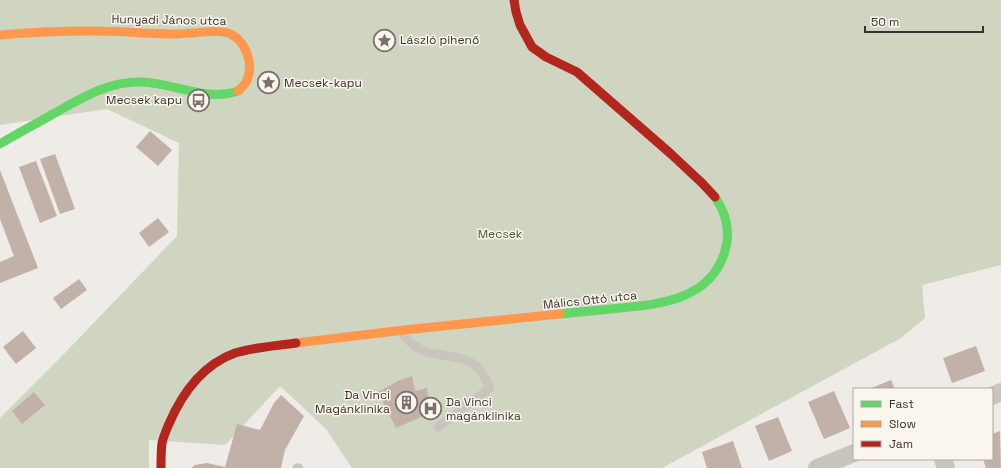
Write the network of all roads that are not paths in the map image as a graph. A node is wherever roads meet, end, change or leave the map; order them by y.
1 (514, 0) edge
2 (0, 35) edge
3 (0, 144) edge
4 (399, 330) junction
5 (438, 427) dead end
6 (853, 453) edge
7 (161, 468) edge
8 (817, 468) edge

1 - 4 street, Málics Ottó utca
2 - 3 street, Hunyadi János utca
4 - 5 lane
4 - 7 street, Málics Ottó utca
6 - 8 street

